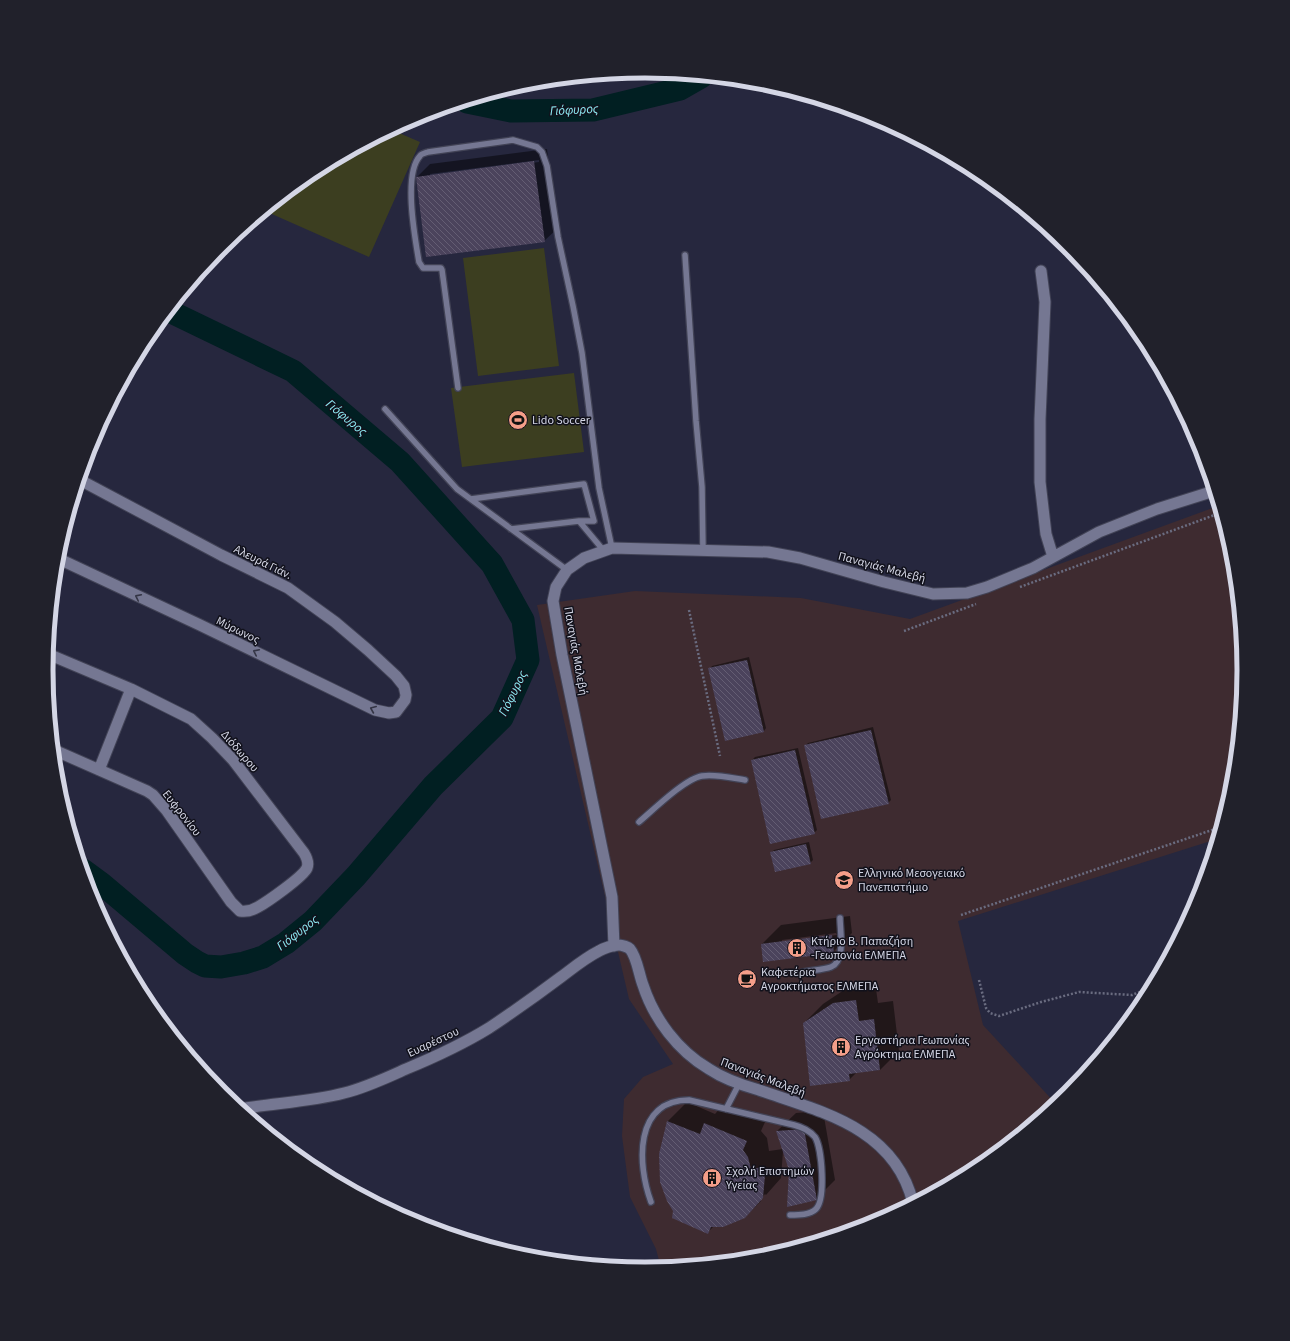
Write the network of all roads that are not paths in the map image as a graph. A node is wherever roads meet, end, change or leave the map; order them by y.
1 (685, 255) dead end
2 (1041, 271) dead end
3 (458, 388) dead end
4 (385, 409) dead end
5 (83, 482) edge
6 (1210, 492) edge
7 (471, 499) junction
8 (579, 521) junction
9 (511, 529) junction
10 (608, 549) junction
11 (703, 550) junction
12 (1053, 557) junction
13 (63, 561) edge
14 (567, 570) junction
15 (53, 656) edge
16 (131, 689) junction
17 (405, 700) joint
18 (59, 752) edge
19 (99, 770) junction
20 (746, 780) dead end
21 (639, 822) dead end
22 (243, 912) joint
23 (840, 918) dead end
24 (614, 946) junction
25 (803, 972) dead end
26 (739, 1084) junction
27 (248, 1109) edge
28 (726, 1109) junction
29 (911, 1199) edge
30 (652, 1202) dead end
31 (790, 1215) dead end

1 - 11 lane
2 - 12 street
3 - 10 lane
4 - 7 lane
5 - 17 street, Αλευρά Γιάν.
6 - 12 street, Παναγιάς Μαλεβή
7 - 8 lane
7 - 9 lane
8 - 9 lane
8 - 10 lane
9 - 14 lane
10 - 11 street, Παναγιάς Μαλεβή
10 - 14 street, Παναγιάς Μαλεβή
11 - 12 street, Παναγιάς Μαλεβή
17 -> 13 street, Μύρωνος
14 - 24 street, Παναγιάς Μαλεβή
15 - 16 street, Διόδωρου
16 - 19 street
16 - 22 street, Διόδωρου
18 - 19 street, Ευφρονίου
19 - 22 street, Ευφρονίου
20 - 21 lane
23 - 25 lane
24 - 26 street, Παναγιάς Μαλεβή
24 - 27 street, Ευαρέστου
26 - 28 lane
26 - 29 street, Παναγιάς Μαλεβή
28 - 30 lane
28 - 31 lane

